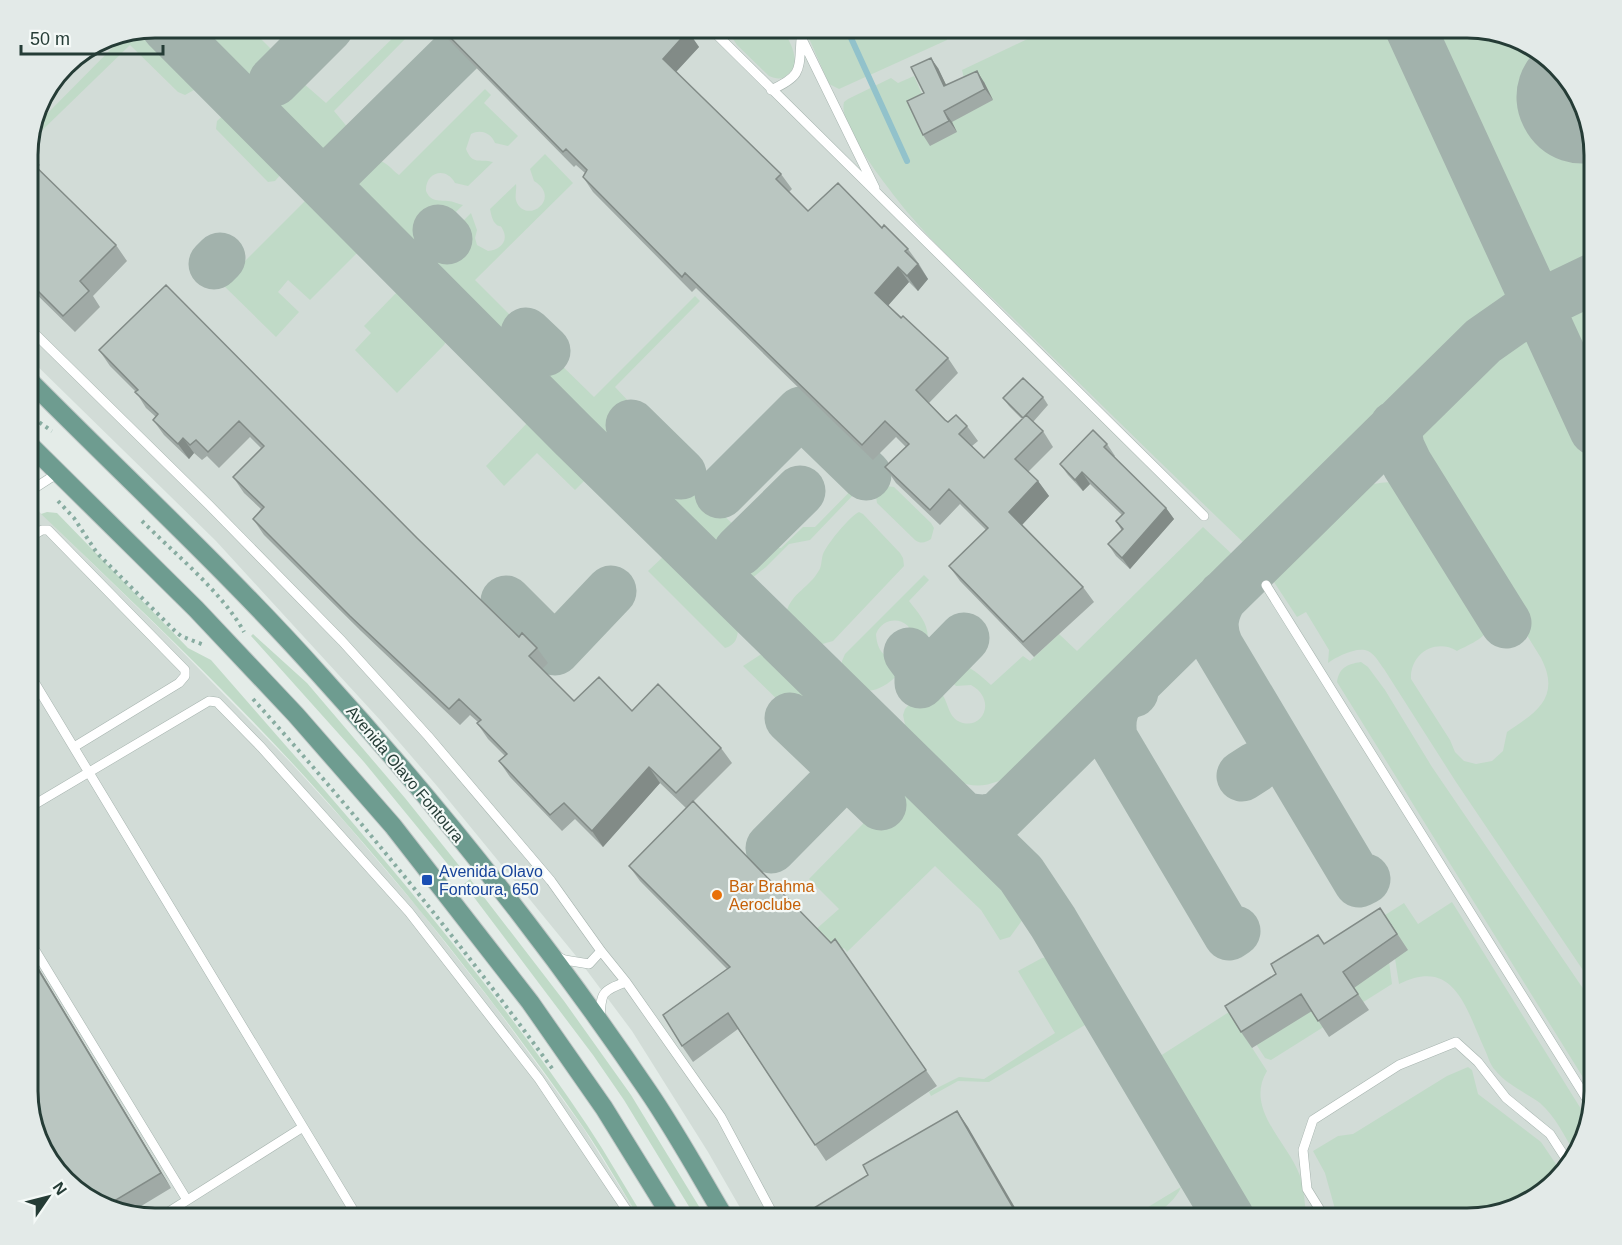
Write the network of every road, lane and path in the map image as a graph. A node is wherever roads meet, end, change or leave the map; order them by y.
1 (720, 38) edge
2 (801, 38) joint
3 (771, 90) junction
4 (879, 195) junction
5 (38, 337) edge
6 (38, 390) edge
7 (38, 454) edge
8 (58, 473) junction
9 (38, 486) edge
10 (1204, 516) dead end
11 (38, 532) edge
12 (1266, 585) dead end
13 (38, 688) edge
14 (74, 747) junction
15 (89, 772) junction
16 (38, 802) edge
17 (601, 951) junction
18 (549, 952) junction
19 (38, 955) edge
20 (626, 982) junction
21 (600, 1022) junction
22 (1584, 1094) edge
23 (303, 1127) junction
24 (1565, 1157) edge
25 (187, 1200) junction
26 (175, 1208) edge
27 (352, 1208) edge
28 (625, 1208) edge
29 (666, 1208) edge
30 (719, 1208) edge
31 (770, 1208) edge
32 (1319, 1208) edge

1 - 3 lane
2 - 3 lane
2 - 4 lane
3 - 4 lane
4 - 10 lane
5 - 17 lane
6 - 18 main road, Avenida Olavo Fontoura
7 - 8 main road
8 - 9 lane
8 - 29 main road
11 - 14 lane
12 - 22 lane
13 - 14 lane
14 - 15 lane
15 - 16 lane
15 - 23 lane
15 - 28 lane
17 - 18 lane
17 - 20 lane
18 - 21 main road, Avenida Olavo Fontoura
19 - 25 lane
20 - 21 lane
20 - 31 lane
21 - 30 main road, Avenida Olavo Fontoura
23 - 25 lane
23 - 27 lane
24 - 32 lane
25 - 26 lane

